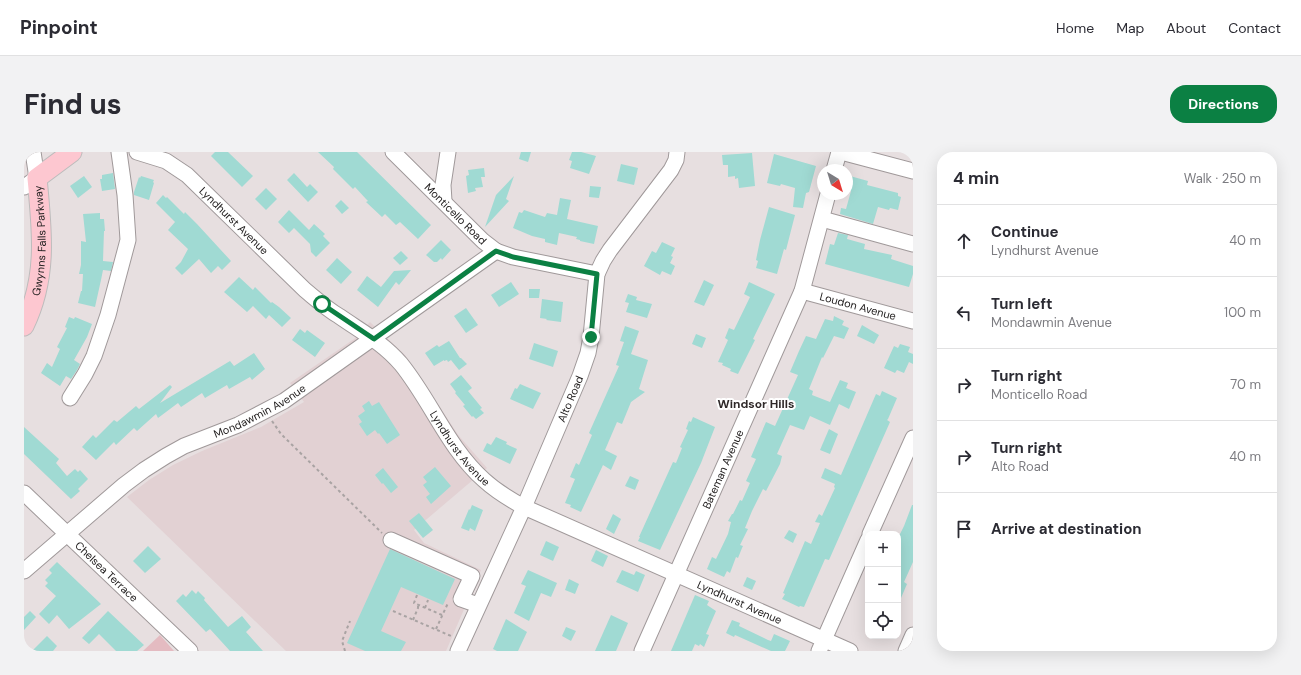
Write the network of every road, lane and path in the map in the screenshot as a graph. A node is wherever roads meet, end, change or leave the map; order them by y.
1 (33, 152) edge
2 (72, 152) edge
3 (119, 152) edge
4 (137, 152) edge
5 (393, 152) edge
6 (448, 152) edge
7 (678, 152) edge
8 (840, 152) edge
9 (836, 164) edge
10 (913, 171) edge
11 (30, 183) edge
12 (827, 200) edge
13 (444, 201) junction
14 (822, 219) junction
15 (913, 244) edge
16 (496, 251) junction
17 (597, 274) junction
18 (802, 291) junction
19 (913, 321) edge
20 (24, 326) edge
21 (374, 339) junction
22 (70, 398) dead end
23 (270, 419) dead end
24 (913, 438) edge
25 (24, 493) edge
26 (524, 507) junction
27 (871, 531) edge
28 (67, 534) junction
29 (391, 540) joint
30 (865, 547) edge
31 (24, 571) edge
32 (676, 575) junction
33 (417, 595) dead end
34 (428, 600) dead end
35 (448, 603) dead end
36 (418, 605) junction
37 (478, 605) junction
38 (425, 608) junction
39 (393, 611) dead end
40 (442, 615) junction
41 (413, 620) junction
42 (350, 621) dead end
43 (436, 630) junction
44 (913, 635) edge
45 (456, 644) edge
46 (821, 645) edge
47 (190, 651) edge
48 (345, 651) edge
49 (642, 651) edge
50 (850, 651) edge
51 (906, 651) edge

1 - 11 street, Gwynns Falls Parkway
2 - 11 main road
3 - 22 street
4 - 21 street, Lyndhurst Avenue
5 - 13 street, Monticello Road
6 - 13 street
7 - 17 street, Alto Road
8 - 9 street
8 - 10 street
11 - 20 main road, Gwynns Falls Parkway
12 - 14 street, Bateman Avenue
13 - 16 street, Monticello Road
14 - 15 street
14 - 18 street, Bateman Avenue
16 - 17 street, Monticello Road
16 - 21 street, Mondawmin Avenue
17 - 26 street, Alto Road
18 - 19 street, Loudon Avenue
18 - 32 street, Bateman Avenue
21 - 26 street, Lyndhurst Avenue
21 - 28 street, Mondawmin Avenue
23 - 29 path
24 - 27 street
25 - 28 street, Chelsea Terrace
26 - 32 street, Lyndhurst Avenue
26 - 37 street, Alto Road
28 - 31 street, Mondawmin Avenue
28 - 47 street, Chelsea Terrace
29 - 37 street
30 - 46 street
32 - 46 street, Lyndhurst Avenue
32 - 49 street, Bateman Avenue
33 - 36 path
34 - 38 path
35 - 40 path
36 - 38 path
36 - 41 path
37 - 45 street, Alto Road
38 - 40 path
39 - 41 path
40 - 43 path
41 - 43 path
42 - 48 path
43 - 45 path
44 - 51 street
46 - 50 street, Lyndhurst Avenue

